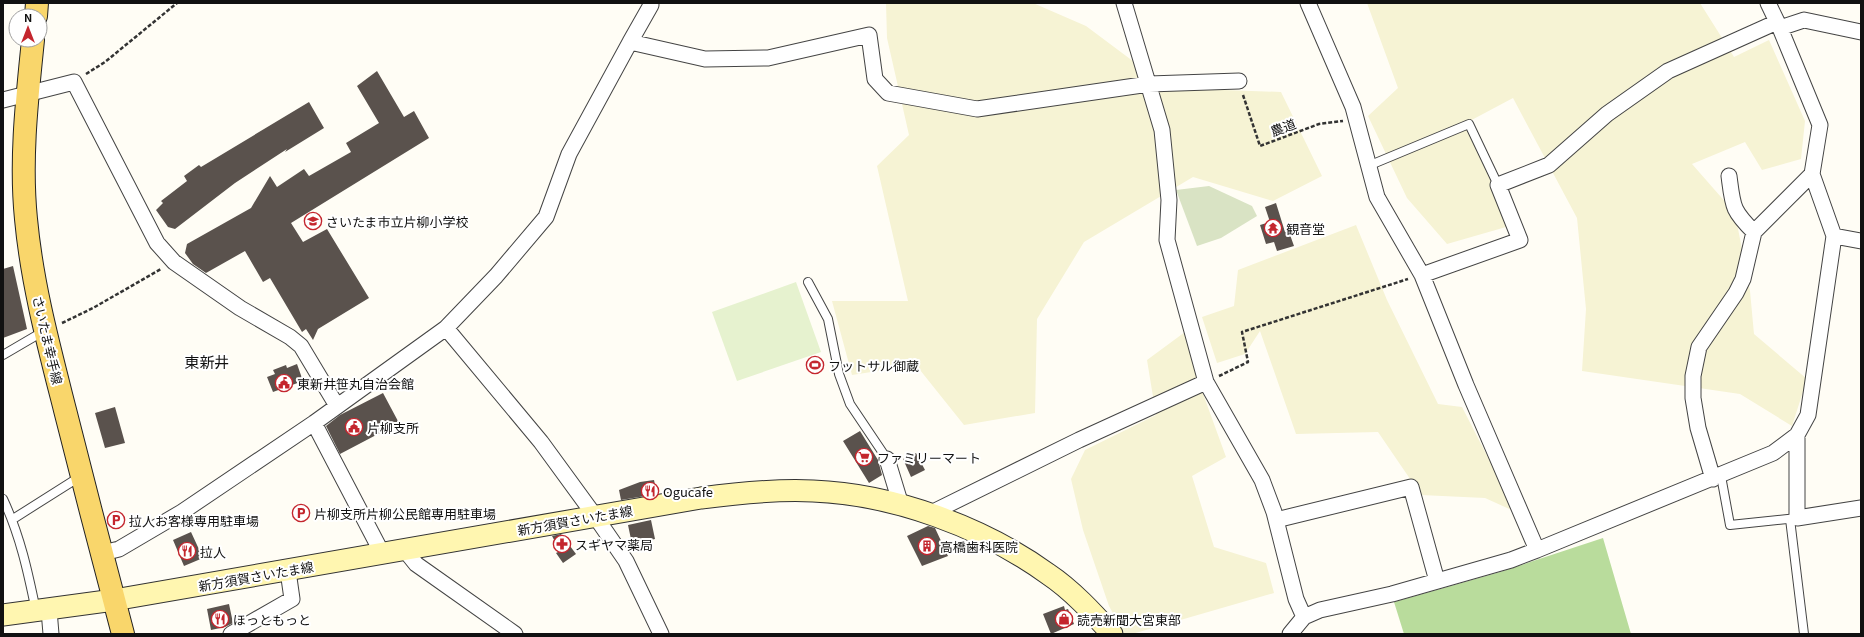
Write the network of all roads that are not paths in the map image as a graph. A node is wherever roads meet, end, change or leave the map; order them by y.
1 (1124, 3) edge
2 (1308, 3) edge
3 (1768, 3) edge
4 (651, 5) dead end
5 (1779, 25) junction
6 (1861, 32) edge
7 (630, 42) junction
8 (32, 48) edge
9 (1239, 81) road end
10 (1149, 84) junction
11 (28, 93) junction
12 (3, 100) edge
13 (1368, 166) junction
14 (1812, 174) junction
15 (1729, 176) dead end
16 (1498, 185) junction
17 (1754, 232) junction
18 (1834, 236) junction
19 (1861, 241) edge
20 (1422, 275) junction
21 (808, 282) dead end
22 (446, 328) junction
23 (45, 331) junction
24 (3, 355) edge
25 (1206, 382) junction
26 (337, 406) junction
27 (314, 423) junction
28 (1797, 435) junction
29 (887, 460) joint
30 (82, 475) junction
31 (1717, 478) junction
32 (3, 499) edge
33 (901, 506) junction
34 (1861, 508) edge
35 (929, 514) junction
36 (595, 516) junction
37 (1794, 518) junction
38 (13, 519) junction
39 (1276, 520) junction
40 (404, 549) junction
41 (1537, 550) junction
42 (382, 553) junction
43 (103, 554) junction
44 (288, 571) junction
45 (1437, 581) junction
46 (114, 600) junction
47 (43, 610) junction
48 (3, 615) edge
49 (1304, 617) junction
50 (51, 634) edge
51 (123, 634) edge
52 (231, 634) edge
53 (515, 634) edge
54 (661, 634) edge
55 (1112, 634) edge
56 (1290, 634) edge
57 (1804, 634) edge

1 - 10 street
2 - 13 street
3 - 5 street
4 - 7 street
5 - 6 street
5 - 14 street
5 - 16 street
7 - 10 street
7 - 22 street
8 - 11 main road, さいたま幸手線
9 - 10 street
10 - 25 street
11 - 12 street
11 - 23 main road, さいたま幸手線
11 - 26 street
13 - 16 lane
13 - 20 street
14 - 17 street
14 - 18 street
15 - 17 street
16 - 20 street
17 - 31 street
18 - 19 street
18 - 28 street
20 - 41 street
21 - 29 lane
22 - 26 street
22 - 36 street
23 - 24 lane
23 - 30 main road, さいたま幸手線
25 - 35 street
25 - 39 street
26 - 27 street
27 - 42 street
27 - 43 street
28 - 31 street
28 - 37 street
29 - 33 street
30 - 38 lane
30 - 43 main road, さいたま幸手線
31 - 37 lane
31 - 41 street
32 - 38 lane
33 - 35 main road, 新方須賀さいたま線
33 - 36 main road, 新方須賀さいたま線
34 - 37 street
35 - 55 main road, 新方須賀さいたま線
36 - 40 main road, 新方須賀さいたま線
36 - 54 street
37 - 57 lane
38 - 47 lane
39 - 45 street
39 - 49 street
40 - 42 main road, 新方須賀さいたま線
40 - 53 street
41 - 45 street
42 - 44 main road, 新方須賀さいたま線
43 - 46 main road, さいたま幸手線
44 - 46 main road, 新方須賀さいたま線
44 - 52 street
45 - 49 street
46 - 47 main road, 新方須賀さいたま線
46 - 51 main road, さいたま幸手線
47 - 48 main road, 新方須賀さいたま線
47 - 50 street
49 - 56 street

